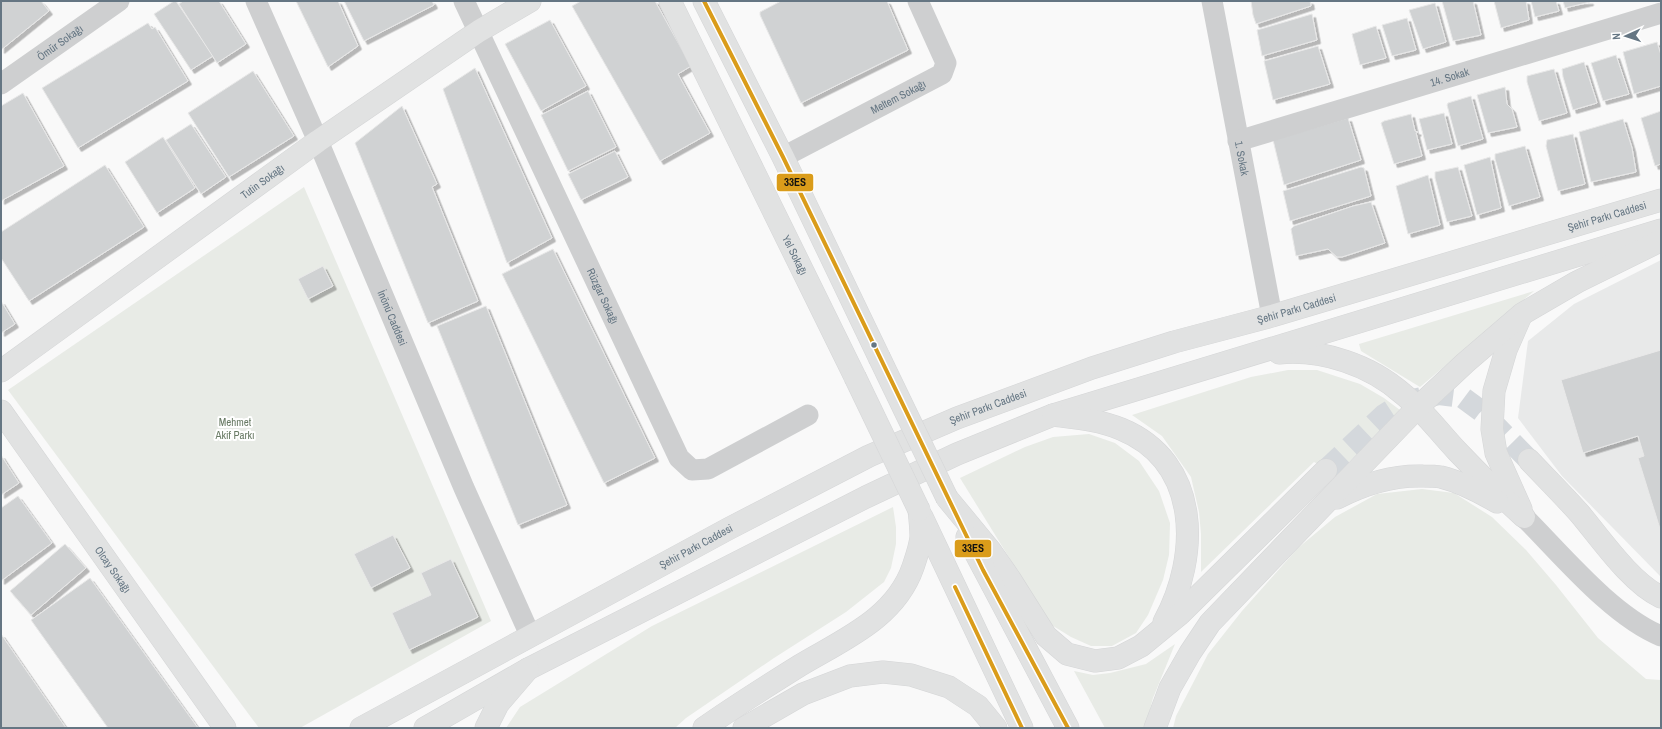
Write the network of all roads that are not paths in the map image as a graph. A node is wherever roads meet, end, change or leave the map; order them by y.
1 (119, 1) edge
2 (256, 1) edge
3 (464, 1) edge
4 (530, 1) edge
5 (670, 1) edge
6 (704, 1) edge
7 (918, 1) edge
8 (1212, 1) edge
9 (1661, 13) edge
10 (478, 31) junction
11 (1, 84) edge
12 (318, 141) junction
13 (1238, 141) junction
14 (783, 157) junction
15 (1661, 200) edge
16 (1661, 230) edge
17 (1661, 241) edge
18 (1522, 314) junction
19 (1272, 316) junction
20 (1238, 360) junction
21 (1, 371) edge
22 (1418, 408) junction
23 (1, 411) edge
24 (808, 415) dead end
25 (1053, 415) junction
26 (1529, 460) tunnel mouth
27 (1326, 470) tunnel mouth
28 (947, 498) junction
29 (1324, 506) junction
30 (919, 510) junction
31 (1524, 517) junction
32 (1661, 597) edge
33 (1157, 634) junction
34 (530, 635) junction
35 (1661, 636) edge
36 (528, 669) junction
37 (225, 728) edge
38 (361, 728) edge
39 (425, 728) edge
40 (486, 728) edge
41 (704, 728) edge
42 (744, 728) edge
43 (996, 728) edge
44 (1022, 728) edge
45 (1068, 728) edge
46 (1156, 728) edge

1 - 11 street, Ömür Sokağı
2 - 12 street, İnönü Caddesi
3 - 10 street, Rüzgar Sokağı
4 - 10 main road, Tutin Sokağı
5 - 30 main road, Yel Sokağı, bridge
6 - 14 main road
7 - 14 street, Meltem Sokağı
8 - 13 street, 1. Sokak
9 - 13 street, 14. Sokak
10 - 12 main road, Tutin Sokağı
10 - 24 street, Rüzgar Sokağı
12 - 21 main road, Tutin Sokağı
12 - 34 street, İnönü Caddesi
13 - 19 street, 1. Sokak
14 - 28 main road, bridge
15 - 19 main road, Şehir Parkı Caddesi
16 - 20 main road
17 - 18 main road
18 - 22 main road
18 - 31 main road
19 - 34 main road, Şehir Parkı Caddesi
20 - 22 main road
20 - 25 main road
22 - 29 main road
22 - 31 main road
23 - 37 main road, Olcay Sokağı
25 - 33 main road
25 - 36 main road
26 - 32 main road
27 - 33 main road
28 - 33 main road
28 - 45 main road
29 - 31 main road
29 - 46 main road
30 - 41 main road
30 - 44 main road, Yel Sokağı
31 - 35 street
34 - 38 main road, Şehir Parkı Caddesi
36 - 39 main road
36 - 40 main road
42 - 43 main road

